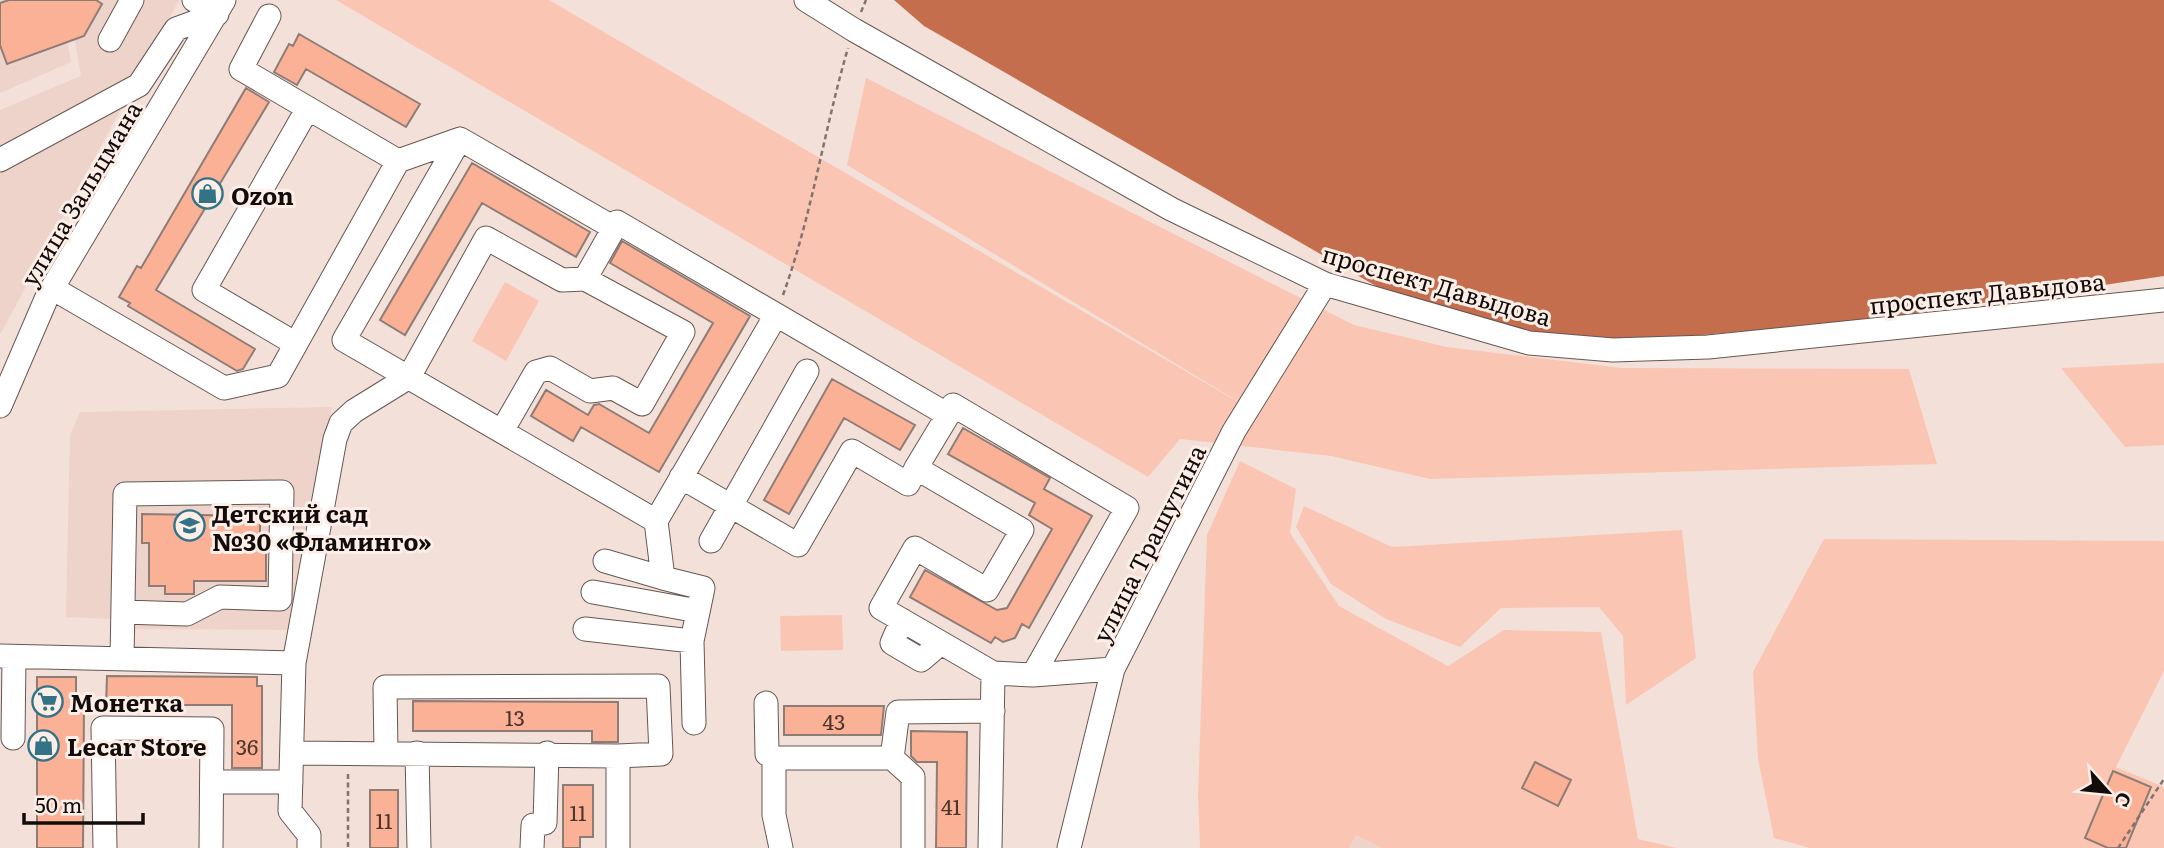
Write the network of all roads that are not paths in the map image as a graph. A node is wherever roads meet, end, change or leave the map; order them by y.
1 (132, 0) edge
2 (194, 0) edge
3 (806, 0) edge
4 (220, 7) edge
5 (269, 16) dead end
6 (110, 40) dead end
7 (308, 108) junction
8 (460, 139) junction
9 (0, 160) edge
10 (398, 161) junction
11 (614, 228) junction
12 (585, 279) junction
13 (1325, 284) junction
14 (52, 288) junction
15 (2164, 300) edge
16 (776, 315) junction
17 (296, 344) junction
18 (807, 371) dead end
19 (409, 377) junction
20 (3, 392) edge
21 (947, 415) junction
22 (502, 431) junction
23 (916, 468) junction
24 (681, 477) junction
25 (732, 506) junction
26 (656, 521) junction
27 (711, 541) dead end
28 (606, 561) dead end
29 (663, 578) junction
30 (593, 592) dead end
31 (698, 611) junction
32 (123, 612) junction
33 (584, 629) dead end
34 (692, 641) junction
35 (7, 657) edge
36 (122, 659) junction
37 (294, 663) junction
38 (1113, 669) junction
39 (993, 673) junction
40 (1033, 675) junction
41 (766, 703) dead end
42 (993, 711) junction
43 (694, 723) dead end
44 (13, 738) dead end
45 (293, 753) junction
46 (386, 753) junction
47 (417, 753) junction
48 (547, 753) junction
49 (618, 756) junction
50 (774, 758) junction
51 (892, 758) junction
52 (212, 782) junction
53 (291, 782) junction
54 (105, 848) edge
55 (211, 848) edge
56 (309, 848) edge
57 (419, 848) edge
58 (532, 848) edge
59 (618, 848) edge
60 (781, 848) edge
61 (913, 848) edge
62 (990, 848) edge
63 (1069, 848) edge

1 - 6 street
2 - 4 street
3 - 13 street, проспект Давыдова
4 - 9 street
4 - 14 street, улица Зальцмана
5 - 7 street
7 - 10 street
7 - 17 street
8 - 10 street
8 - 11 street
8 - 19 street
10 - 17 street
11 - 12 street
11 - 16 street
12 - 19 street
12 - 22 street
13 - 15 street, проспект Давыдова
13 - 38 street, улица Трашутина
14 - 17 street
14 - 20 street, улица Зальцмана
16 - 21 street
16 - 24 street
18 - 25 street
19 - 22 street
19 - 37 street
21 - 23 street
21 - 40 street
22 - 26 street
23 - 25 street
23 - 39 street
24 - 25 street
24 - 26 street
25 - 27 street
26 - 29 street
28 - 29 street
29 - 31 street
30 - 31 street
31 - 34 street
32 - 32 street
32 - 36 street
33 - 34 street
34 - 43 street
35 - 36 street
35 - 44 street
36 - 37 street
37 - 45 street
38 - 40 street
38 - 63 street, улица Трашутина
39 - 40 street
39 - 42 street
41 - 50 street
42 - 51 street
42 - 62 street
45 - 46 street
45 - 53 street
46 - 47 street
46 - 49 street
47 - 48 street
47 - 57 street
48 - 49 street
48 - 58 street
49 - 59 street
50 - 51 street
50 - 60 street
51 - 61 street
52 - 53 street
52 - 54 street
52 - 55 street
53 - 56 street

